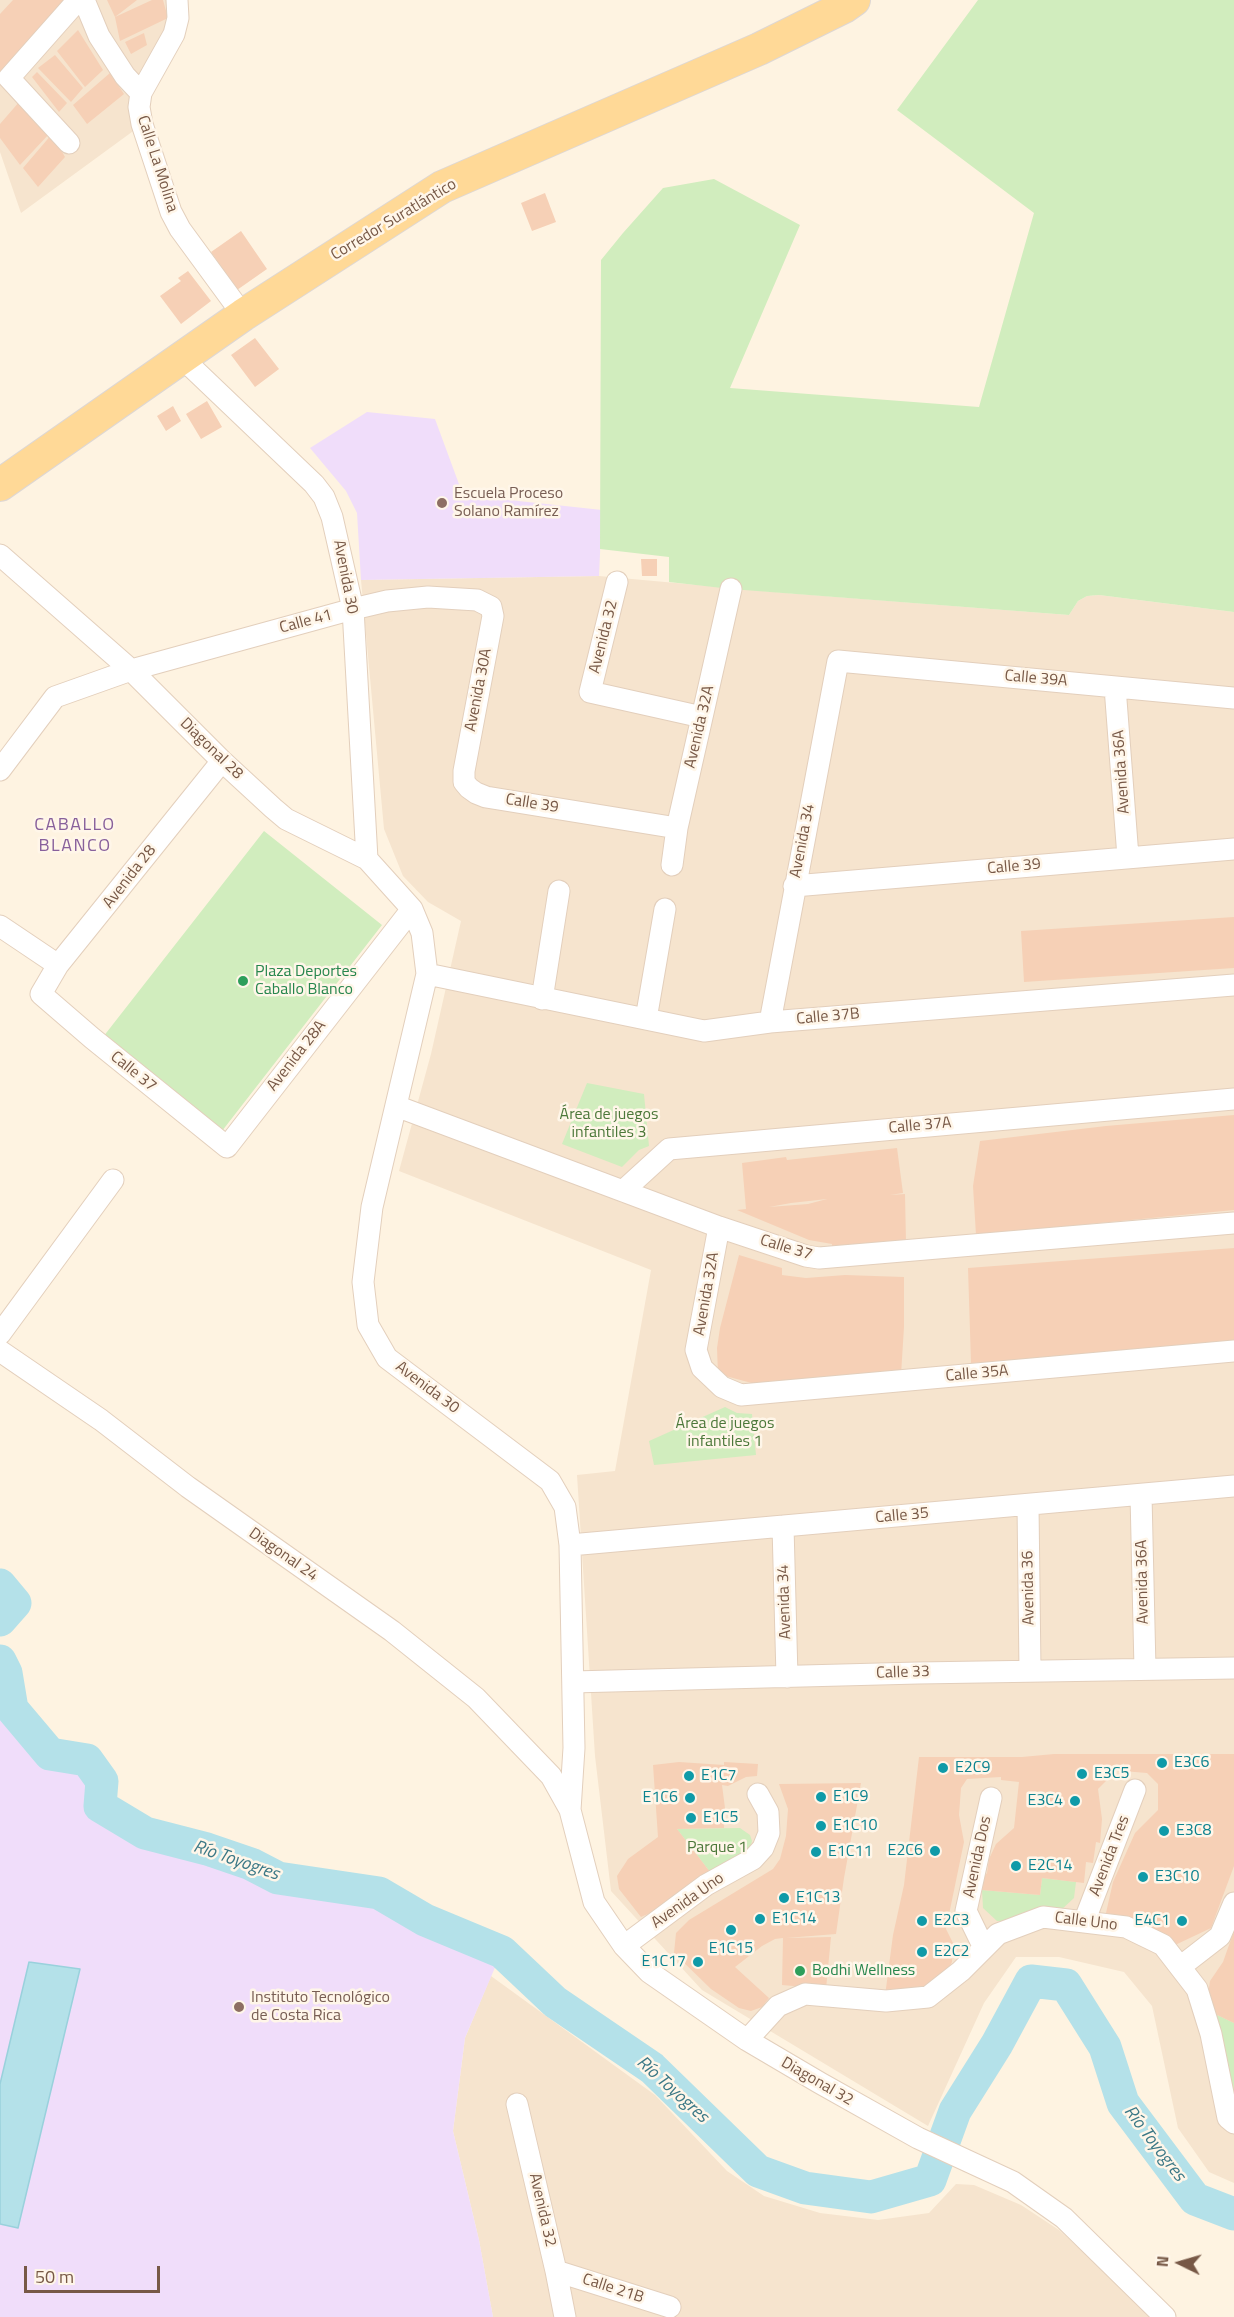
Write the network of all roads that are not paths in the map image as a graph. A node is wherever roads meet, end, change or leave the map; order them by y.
1 (78, 0) edge
2 (84, 0) edge
3 (177, 0) edge
4 (854, 0) edge
5 (141, 93) junction
6 (69, 143) dead end
7 (243, 315) junction
8 (182, 358) junction
9 (0, 485) edge
10 (0, 555) edge
11 (617, 582) dead end
12 (731, 589) dead end
13 (484, 602) joint
14 (353, 609) junction
15 (837, 661) joint
16 (131, 670) junction
17 (1115, 687) junction
18 (1234, 698) edge
19 (702, 717) junction
20 (222, 761) junction
21 (0, 770) edge
22 (464, 782) joint
23 (677, 828) junction
24 (1234, 849) edge
25 (1128, 857) junction
26 (367, 859) junction
27 (672, 866) dead end
28 (794, 886) junction
29 (559, 891) dead end
30 (412, 909) junction
31 (665, 909) dead end
32 (0, 926) edge
33 (422, 933) joint
34 (58, 965) junction
35 (427, 974) junction
36 (1234, 985) edge
37 (41, 994) joint
38 (542, 999) junction
39 (646, 1019) junction
40 (770, 1022) junction
41 (1234, 1099) edge
42 (396, 1106) junction
43 (227, 1147) joint
44 (113, 1180) dead end
45 (623, 1191) junction
46 (1234, 1223) edge
47 (719, 1227) junction
48 (0, 1334) edge
49 (0, 1351) edge
50 (1234, 1351) edge
51 (722, 1387) joint
52 (1234, 1486) edge
53 (1141, 1495) junction
54 (1028, 1504) junction
55 (783, 1526) junction
56 (570, 1545) junction
57 (1234, 1668) edge
58 (1145, 1669) junction
59 (1030, 1671) junction
60 (787, 1677) junction
61 (573, 1682) junction
62 (551, 1776) joint
63 (1135, 1790) dead end
64 (758, 1794) dead end
65 (991, 1798) dead end
66 (570, 1810) junction
67 (1234, 1903) edge
68 (1084, 1922) junction
69 (624, 1946) junction
70 (984, 1948) junction
71 (1180, 1967) junction
72 (747, 2040) junction
73 (517, 2104) dead end
74 (1234, 2123) edge
75 (556, 2271) junction
76 (670, 2307) dead end
77 (1143, 2308) edge
78 (565, 2317) edge
79 (1165, 2317) edge

1 - 6 street
2 - 5 street
3 - 5 street, Calle La Molina
4 - 7 main road, Corredor Suratlántico
5 - 7 street, Calle La Molina
7 - 8 main road, Corredor Suratlántico
8 - 9 main road, Corredor Suratlántico
8 - 14 street, Avenida 30
10 - 16 street, Diagonal 28
11 - 19 street, Avenida 32
12 - 19 street, Avenida 32A
13 - 14 street, Calle 41
13 - 22 street, Avenida 30A
14 - 16 street, Calle 41
14 - 26 street, Avenida 30
15 - 17 street, Calle 39A
15 - 28 street, Avenida 34
16 - 20 street, Diagonal 28
16 - 21 street, Calle 41
17 - 18 street, Calle 39A
17 - 25 street, Avenida 36A
19 - 23 street, Avenida 32A
20 - 26 street, Diagonal 28
20 - 34 street, Avenida 28
22 - 23 street, Calle 39
23 - 27 street, Avenida 32A
24 - 25 street, Calle 39
25 - 28 street, Calle 39
26 - 30 street, Diagonal 28
28 - 40 street, Avenida 34
29 - 38 street
30 - 33 street, Diagonal 28
30 - 43 street, Avenida 28A
31 - 39 street
32 - 34 street
33 - 35 street, Avenida 30
34 - 37 street, Avenida 28
35 - 38 street, Calle 37B
35 - 42 street, Avenida 30
36 - 40 street, Calle 37B
37 - 43 street, Calle 37
38 - 39 street, Calle 37B
39 - 40 street, Calle 37B
41 - 45 street, Calle 37A
42 - 45 street, Calle 37
42 - 56 street, Avenida 30
44 - 48 street
45 - 47 street, Calle 37
46 - 47 street, Calle 37
47 - 51 street, Avenida 32A
49 - 62 street, Diagonal 24
50 - 51 street, Calle 35A
52 - 53 street, Calle 35
53 - 54 street, Calle 35
53 - 58 street, Avenida 36A
54 - 55 street, Calle 35
54 - 59 street, Avenida 36
55 - 56 street, Calle 35
55 - 60 street, Avenida 34
56 - 61 street, Avenida 30
57 - 58 street, Calle 33
58 - 59 street, Calle 33
59 - 60 street, Calle 33
60 - 61 street, Calle 33
61 - 66 street, Avenida 30
62 - 66 street, Diagonal 32
63 - 68 street, Avenida Tres
64 - 69 street, Avenida Uno
65 - 70 street, Avenida Dos
66 - 69 street, Diagonal 32
67 - 71 street
68 - 70 street, Calle Uno
68 - 71 street, Calle Uno
69 - 72 street, Diagonal 32
70 - 72 street, Calle Uno
71 - 74 street, Calle Uno
72 - 77 street, Diagonal 32
73 - 75 street, Avenida 32
75 - 76 street, Calle 21B
75 - 78 street, Avenida 32
77 - 79 street, Diagonal 32

